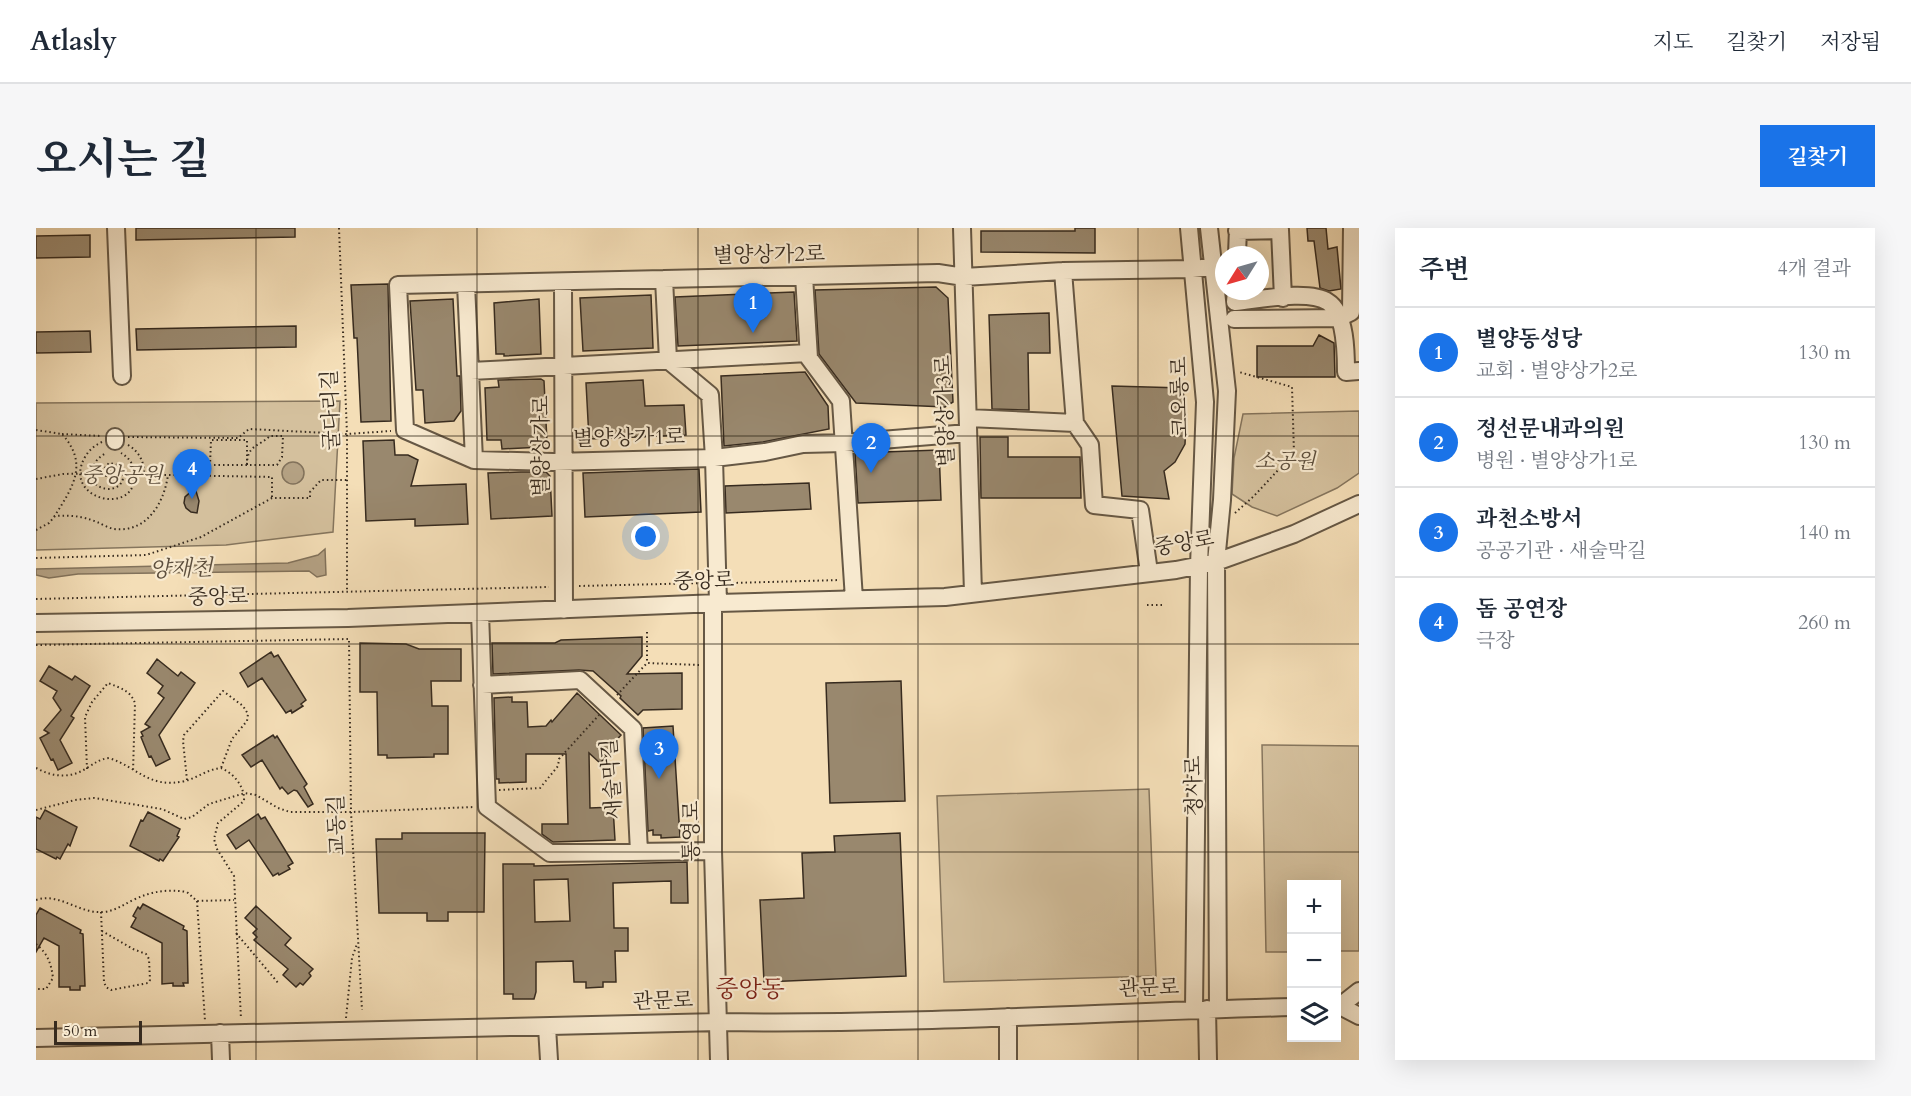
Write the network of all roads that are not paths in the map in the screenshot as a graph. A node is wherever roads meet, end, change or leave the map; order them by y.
1 (116, 228) edge
2 (962, 228) edge
3 (1189, 228) edge
4 (1209, 228) edge
5 (1352, 228) edge
6 (1237, 230) edge
7 (1237, 246) edge
8 (1213, 267) junction
9 (1192, 269) junction
10 (1063, 271) junction
11 (804, 276) junction
12 (964, 277) junction
13 (664, 279) junction
14 (563, 282) junction
15 (466, 284) junction
16 (1283, 298) junction
17 (1269, 299) edge
18 (1235, 300) edge
19 (1259, 300) edge
20 (1350, 314) edge
21 (1234, 319) dead end
22 (808, 353) junction
23 (668, 360) junction
24 (563, 365) junction
25 (471, 371) junction
26 (1359, 371) edge
27 (122, 376) dead end
28 (1076, 423) junction
29 (968, 426) junction
30 (405, 430) joint
31 (844, 443) junction
32 (714, 458) junction
33 (474, 460) junction
34 (564, 462) junction
35 (1359, 504) edge
36 (1216, 562) junction
37 (1199, 566) junction
38 (1149, 572) junction
39 (973, 593) junction
40 (854, 599) junction
41 (716, 603) junction
42 (564, 610) junction
43 (480, 613) junction
44 (36, 623) edge
45 (482, 685) junction
46 (713, 851) junction
47 (639, 852) junction
48 (1359, 991) edge
49 (1341, 1004) edge
50 (1341, 1006) edge
51 (1359, 1006) edge
52 (1287, 1007) edge
53 (1341, 1007) edge
54 (1206, 1009) junction
55 (1359, 1016) edge
56 (1008, 1017) junction
57 (718, 1022) junction
58 (547, 1027) junction
59 (220, 1033) junction
60 (36, 1038) edge
61 (220, 1060) edge
62 (549, 1060) edge
63 (719, 1060) edge
64 (1008, 1060) edge
65 (1208, 1060) edge

1 - 27 street
2 - 12 street, 별양상가3로
3 - 9 street, 코오롱로
4 - 8 street, 청사로
5 - 20 street
6 - 7 street
6 - 16 street
8 - 9 street, 별양상가2로
8 - 36 street, 청사로
9 - 10 street, 별양상가2로
9 - 37 street, 코오롱로
10 - 12 street, 별양상가2로
10 - 28 street
11 - 12 street, 별양상가2로
11 - 13 street, 별양상가2로
11 - 22 street
12 - 29 street, 별양상가3로
13 - 14 street, 별양상가2로
13 - 23 street
14 - 15 street, 별양상가2로
14 - 24 street, 별양상가로
15 - 25 street
15 - 30 street, 별양상가2로
16 - 17 street
16 - 20 street
18 - 19 street
20 - 21 street
20 - 26 street
22 - 23 street
22 - 31 street
23 - 24 street
23 - 32 street, 통영로
24 - 25 street
24 - 34 street, 별양상가로
25 - 33 street
28 - 29 street, 별양상가1로
28 - 38 street
29 - 31 street, 별양상가1로
29 - 39 street, 별양상가3로
30 - 33 street, 별양상가1로
31 - 32 street, 별양상가1로
31 - 40 street
32 - 34 street, 별양상가1로
32 - 41 street, 통영로
33 - 34 street, 별양상가1로
34 - 42 street, 별양상가로
35 - 36 street, 중앙로
36 - 37 street, 중앙로
36 - 54 street, 청사로
37 - 38 street, 중앙로
37 - 54 street, 청사로
38 - 39 street, 중앙로
39 - 40 street, 중앙로
40 - 41 street, 중앙로
41 - 42 street, 중앙로
41 - 46 street, 통영로
42 - 43 street, 중앙로
43 - 44 street, 중앙로
43 - 45 street
45 - 47 street
45 - 47 street, 새술막길
46 - 47 street
46 - 57 street, 통영로
48 - 49 street
50 - 51 street
52 - 54 street, 관문로
53 - 55 street
54 - 56 street, 관문로
54 - 65 street
56 - 57 street, 관문로
56 - 64 street
57 - 58 street, 관문로
57 - 63 street, 통영로
58 - 59 street, 관문로
58 - 62 street
59 - 60 street, 관문로
59 - 61 street

